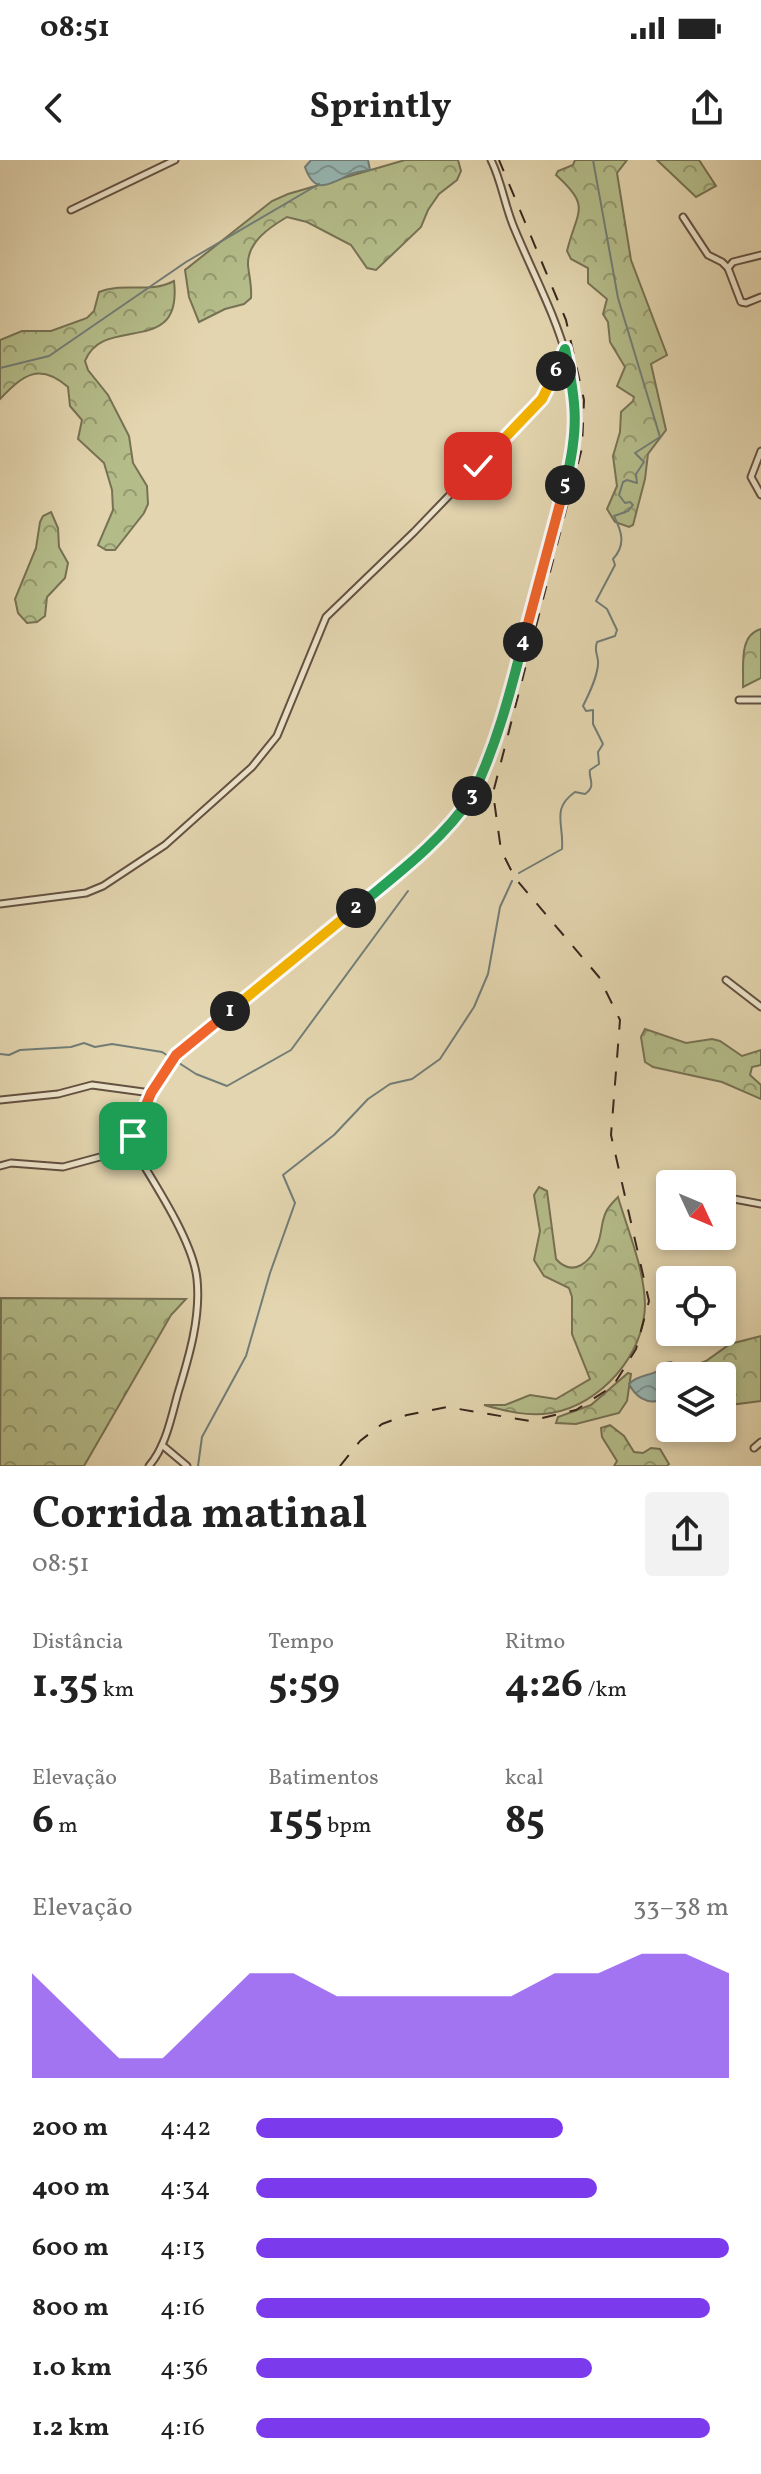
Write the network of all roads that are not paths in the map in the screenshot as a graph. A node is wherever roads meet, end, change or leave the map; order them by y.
1 (175, 160) edge
2 (491, 160) edge
3 (71, 210) dead end
4 (683, 217) dead end
5 (761, 255) edge
6 (728, 268) junction
7 (761, 297) edge
8 (565, 349) junction
9 (761, 451) edge
10 (761, 495) edge
11 (739, 700) dead end
12 (761, 700) edge
13 (0, 904) edge
14 (726, 980) dead end
15 (761, 1007) edge
16 (151, 1093) junction
17 (0, 1100) edge
18 (130, 1143) junction
19 (0, 1166) edge
20 (736, 1199) edge
21 (761, 1204) edge
22 (761, 1442) edge
23 (162, 1445) junction
24 (754, 1448) dead end
25 (149, 1466) edge
26 (187, 1466) edge

1 - 3 street
2 - 8 street
4 - 6 street
5 - 6 street
6 - 7 street
8 - 13 street
8 - 16 street
9 - 10 street
11 - 12 street
14 - 15 street
16 - 17 street
16 - 18 street
18 - 19 street
18 - 23 street
20 - 21 street
22 - 24 street
23 - 25 street
23 - 26 street

